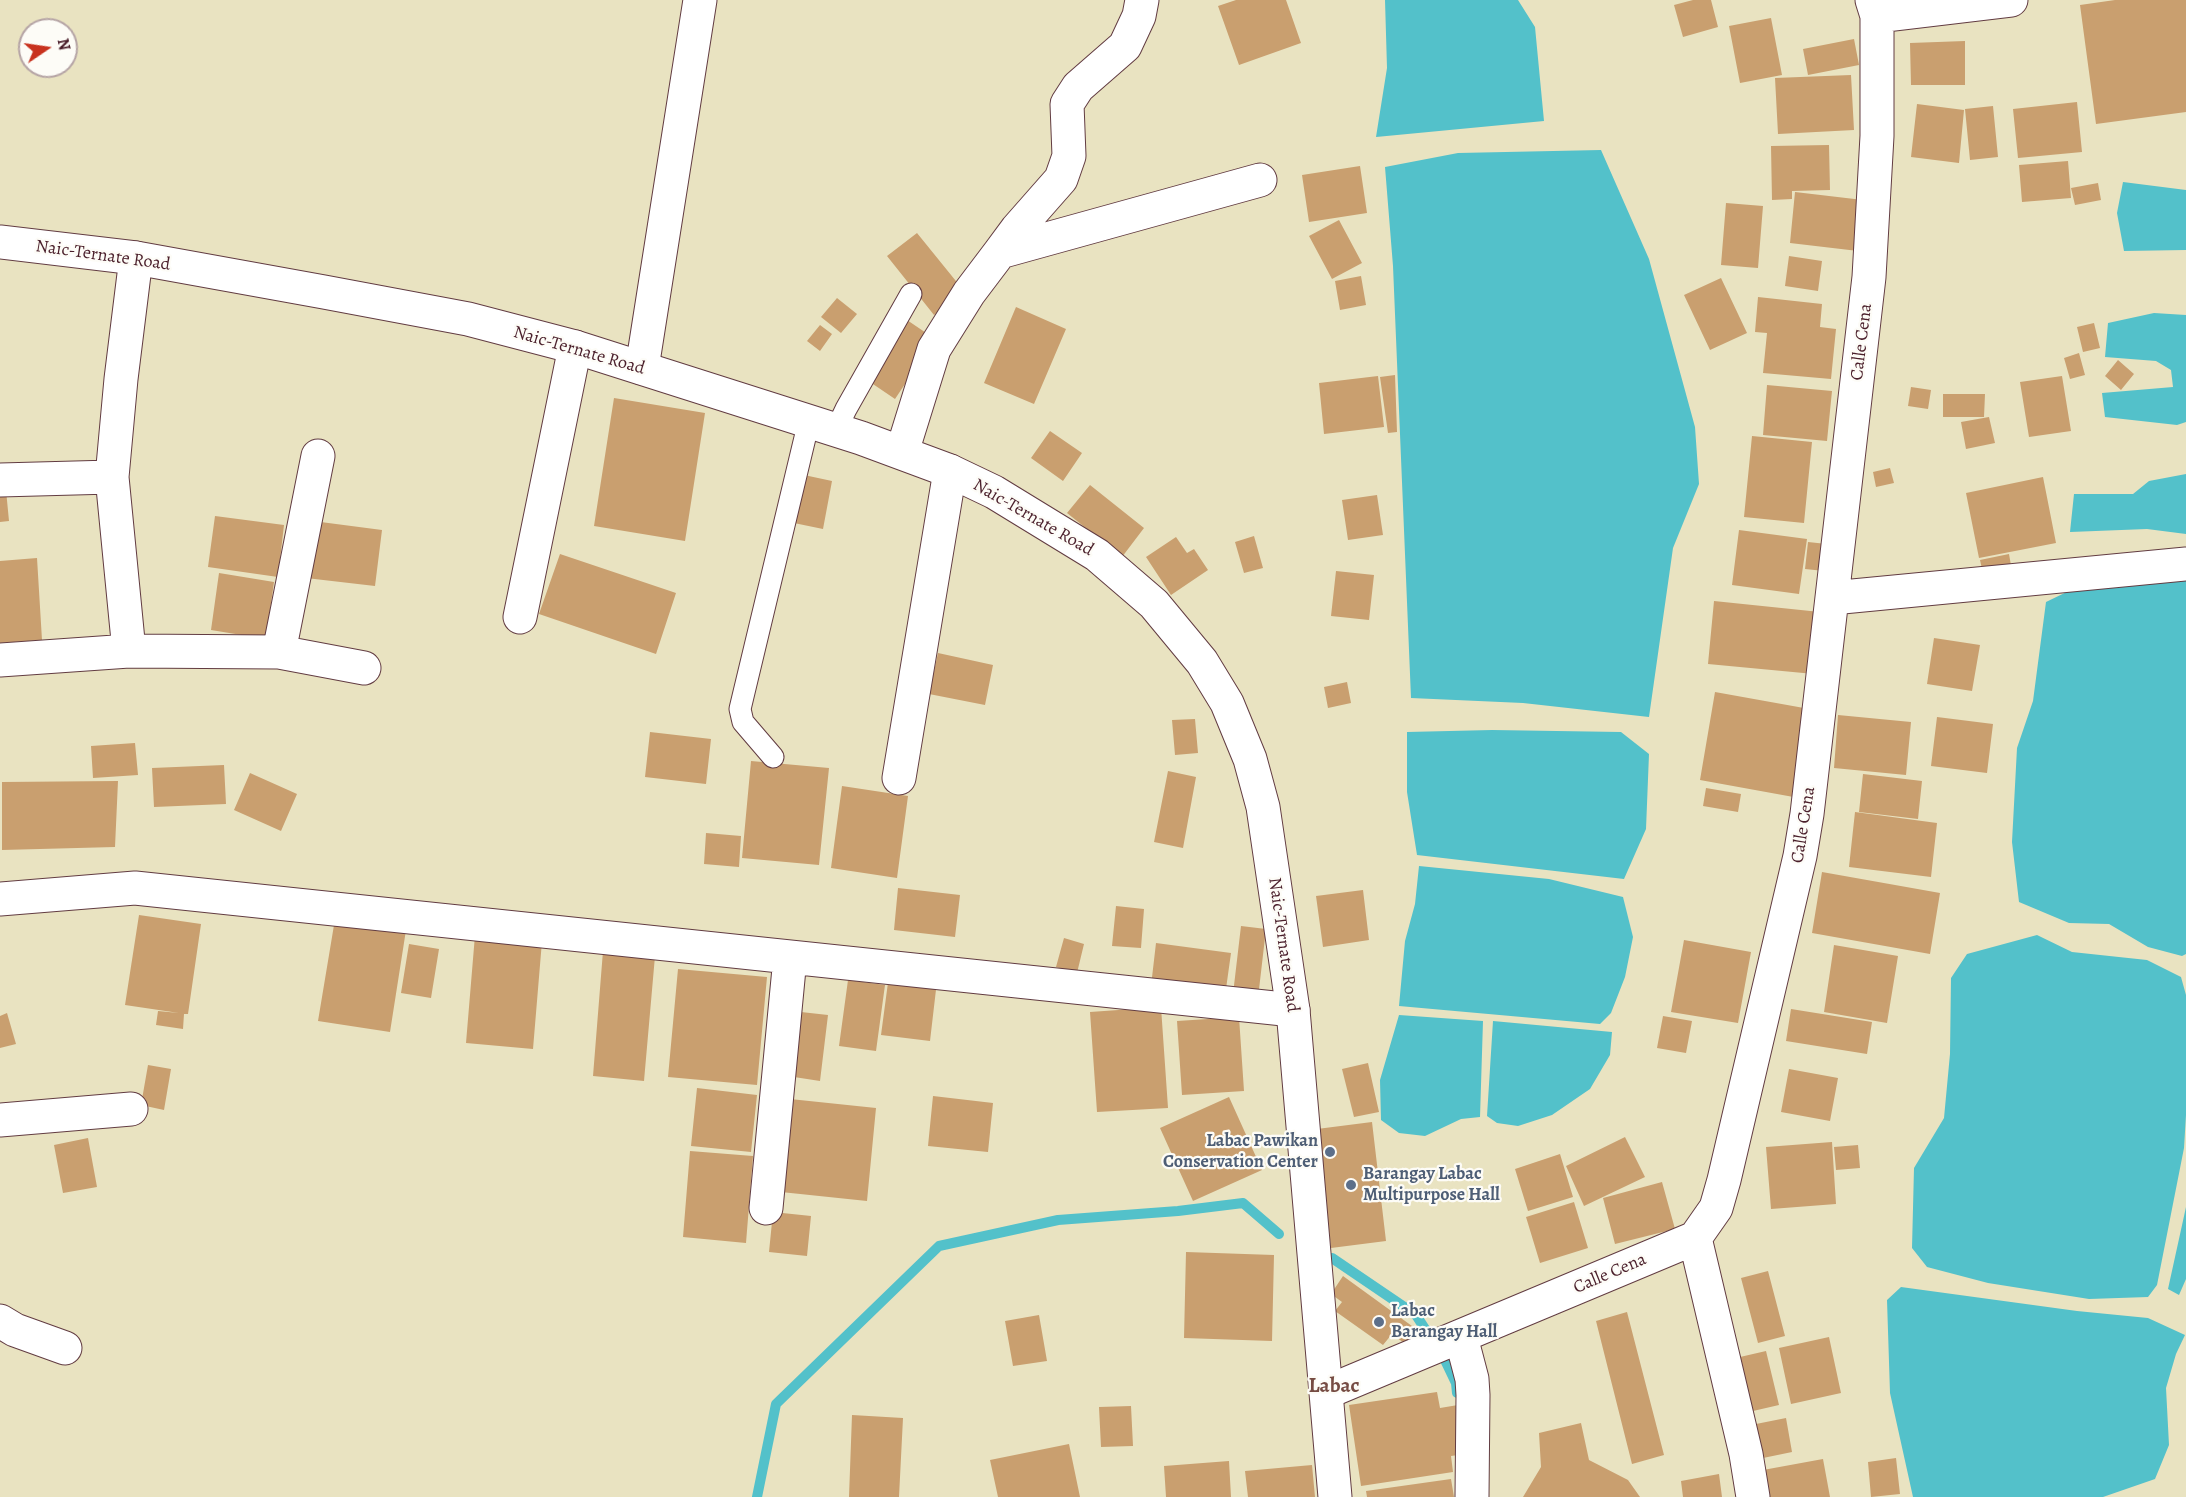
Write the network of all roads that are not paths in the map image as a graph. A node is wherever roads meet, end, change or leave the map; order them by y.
1 (700, 0) edge
2 (1142, 0) edge
3 (2011, 0) edge
4 (1967, 3) edge
5 (1874, 8) edge
6 (1260, 180) dead end
7 (0, 242) edge
8 (1000, 252) junction
9 (136, 258) junction
10 (911, 294) dead end
11 (575, 347) junction
12 (642, 368) junction
13 (822, 426) junction
14 (902, 452) junction
15 (318, 456) dead end
16 (950, 471) junction
17 (112, 477) junction
18 (0, 480) edge
19 (2186, 564) edge
20 (1832, 598) junction
21 (520, 617) dead end
22 (129, 651) junction
23 (279, 652) junction
24 (0, 660) edge
25 (364, 668) dead end
26 (773, 757) dead end
27 (899, 778) dead end
28 (0, 899) edge
29 (790, 958) junction
30 (1293, 1010) junction
31 (131, 1109) dead end
32 (0, 1120) edge
33 (766, 1208) dead end
34 (1695, 1238) junction
35 (0, 1321) edge
36 (1461, 1337) junction
37 (65, 1348) dead end
38 (1327, 1392) junction
39 (1335, 1497) edge
40 (1472, 1497) edge
41 (1753, 1497) edge

1 - 12 street
2 - 8 street
3 - 4 street
4 - 5 street
5 - 20 street, Calle Cena
6 - 8 street
7 - 9 street, Naic-Ternate Road
8 - 14 street
9 - 11 street, Naic-Ternate Road
9 - 17 street
10 - 13 lane
11 - 12 street, Naic-Ternate Road
11 - 21 street
12 - 13 street, Naic-Ternate Road
13 - 14 street, Naic-Ternate Road
13 - 26 lane
14 - 16 street, Naic-Ternate Road
15 - 23 street
16 - 27 street
16 - 30 street, Naic-Ternate Road
17 - 18 street
17 - 22 street
19 - 20 street
20 - 34 street, Calle Cena
22 - 23 street
22 - 24 street
23 - 25 street
28 - 29 street
29 - 30 street
29 - 33 street
30 - 38 street, Naic-Ternate Road
31 - 32 street
34 - 36 street, Calle Cena
34 - 41 street
35 - 37 street
36 - 38 street, Calle Cena
36 - 40 street
38 - 39 street, Naic-Ternate Road

